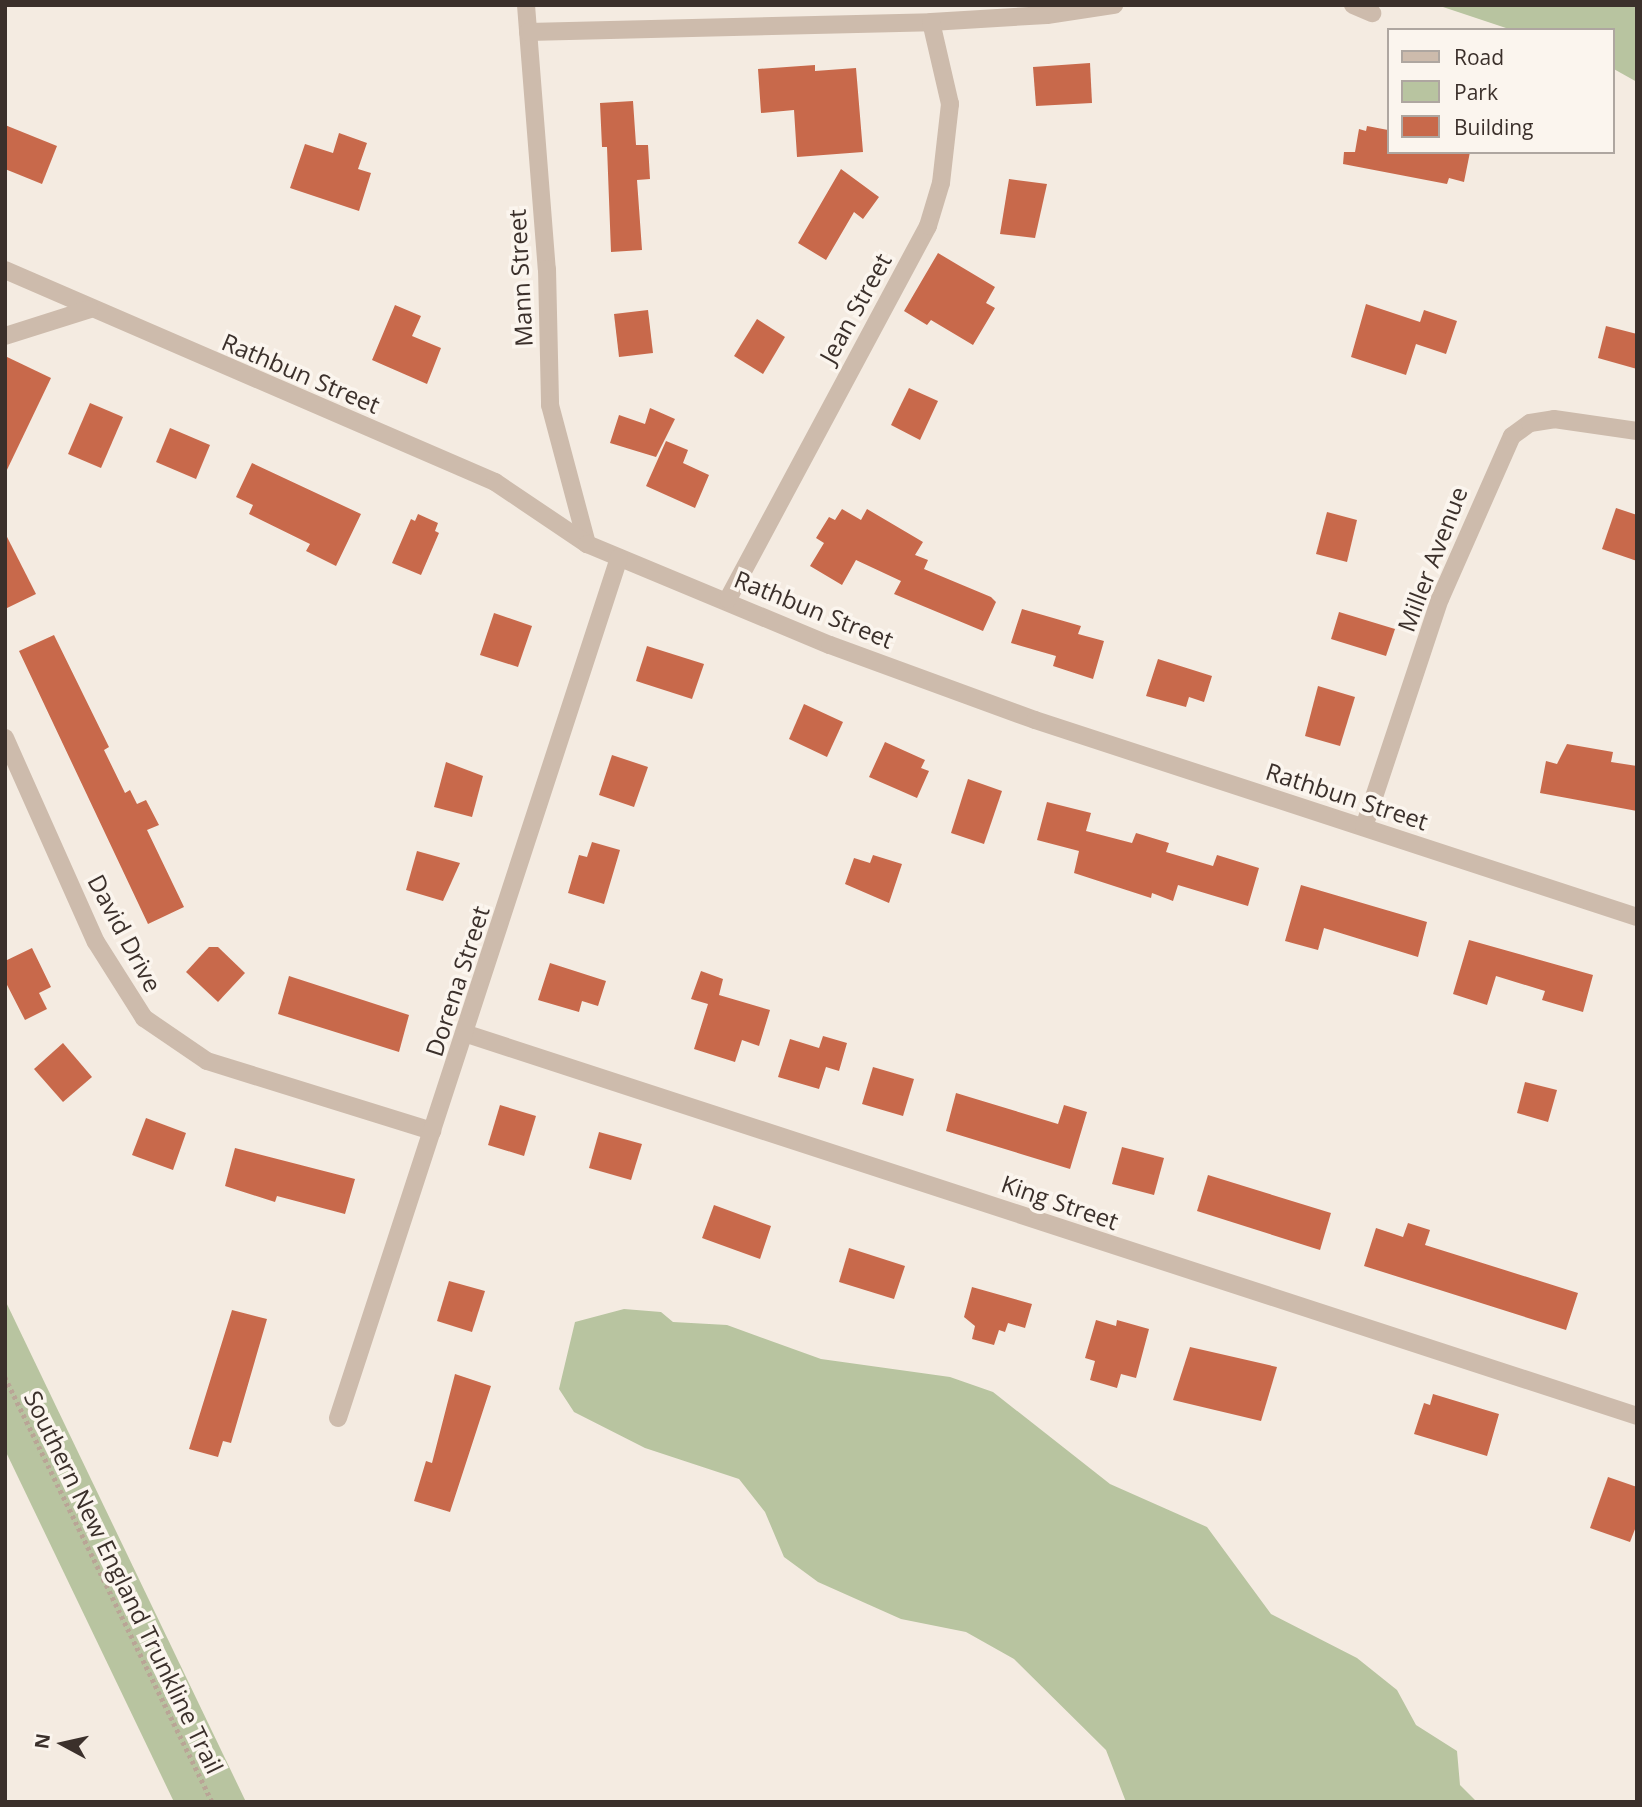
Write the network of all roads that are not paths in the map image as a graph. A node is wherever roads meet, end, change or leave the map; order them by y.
1 (526, 5) edge
2 (1114, 5) edge
3 (1353, 5) edge
4 (1372, 13) dead end
5 (931, 22) junction
6 (528, 32) junction
7 (5, 270) edge
8 (90, 309) junction
9 (5, 336) edge
10 (1637, 431) edge
11 (587, 544) junction
12 (619, 558) junction
13 (728, 599) junction
14 (5, 738) edge
15 (1364, 827) junction
16 (1637, 917) edge
17 (467, 1034) junction
18 (432, 1131) junction
19 (1637, 1416) edge
20 (338, 1418) dead end

1 - 6 street, Mann Street
2 - 5 street
3 - 4 street
5 - 6 street
5 - 13 street, Jean Street
6 - 11 street, Mann Street
7 - 8 street, Rathbun Street
8 - 9 street
8 - 11 street, Rathbun Street
10 - 15 street, Miller Avenue
11 - 12 street, Rathbun Street
12 - 13 street, Rathbun Street
12 - 17 street, Dorena Street
13 - 15 street, Rathbun Street
14 - 18 street, David Drive
15 - 16 street, Rathbun Street
17 - 18 street, Dorena Street
17 - 19 street, King Street
18 - 20 street, Dorena Street

